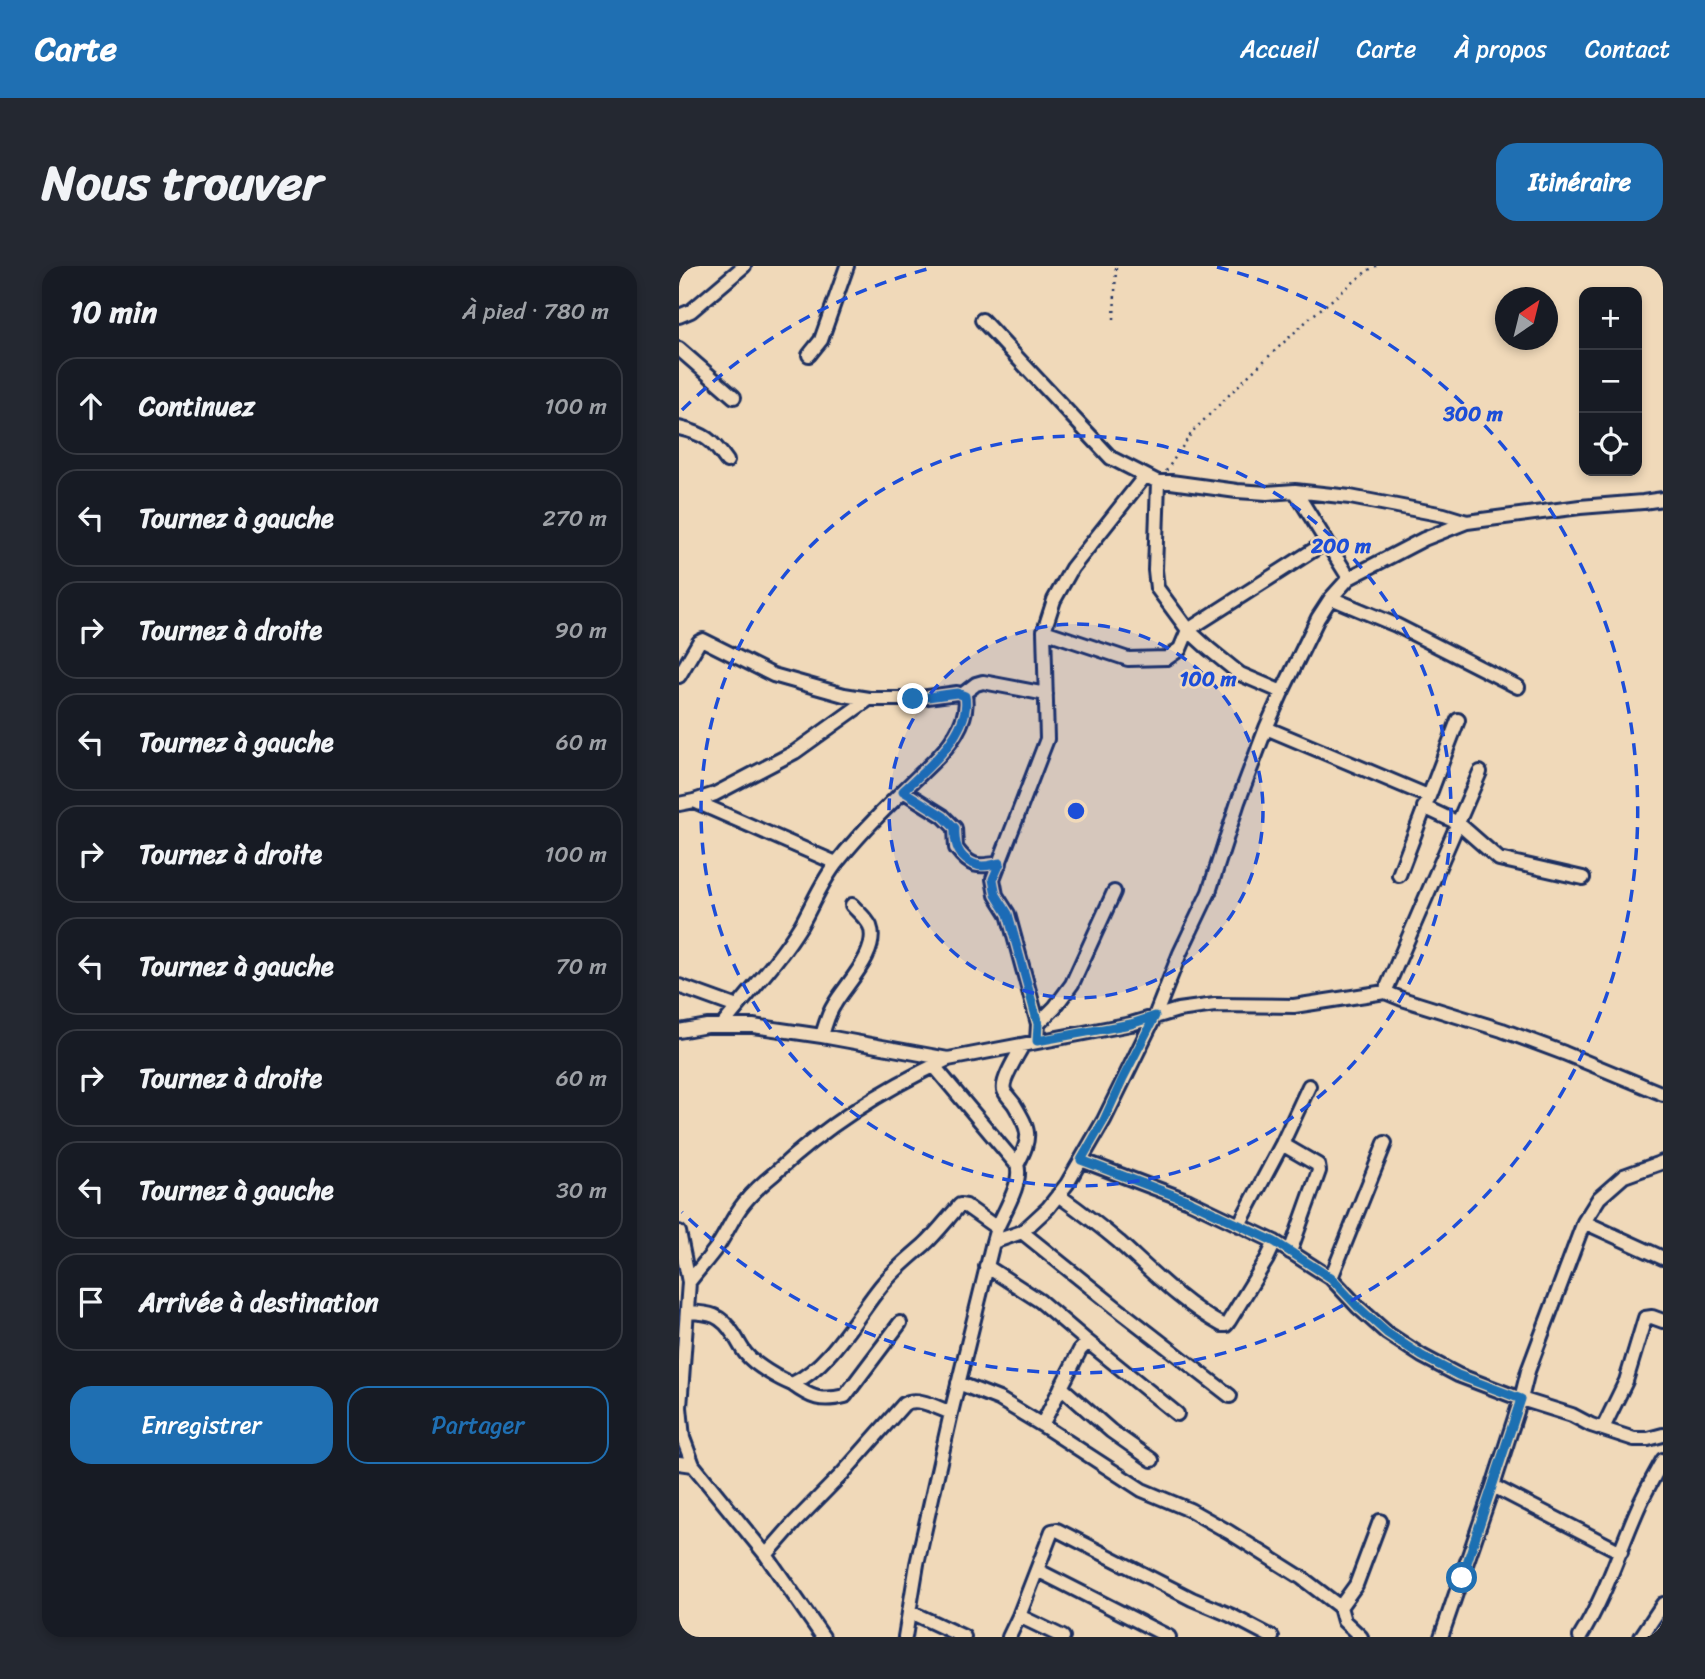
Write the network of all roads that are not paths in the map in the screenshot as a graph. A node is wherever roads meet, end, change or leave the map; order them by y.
1 (744, 266) edge
2 (847, 266) edge
3 (679, 316) edge
4 (982, 320) dead end
5 (679, 349) edge
6 (809, 355) dead end
7 (734, 397) dead end
8 (679, 428) edge
9 (727, 461) dead end
10 (1146, 476) junction
11 (1158, 482) junction
12 (1295, 491) junction
13 (1663, 499) edge
14 (1467, 522) junction
15 (1326, 542) junction
16 (1349, 578) junction
17 (1331, 598) junction
18 (1188, 630) junction
19 (1044, 631) junction
20 (679, 676) edge
21 (1518, 687) dead end
22 (1282, 692) junction
23 (963, 694) junction
24 (1046, 694) junction
25 (869, 699) junction
26 (1458, 720) dead end
27 (1266, 728) junction
28 (1480, 772) dead end
29 (903, 791) junction
30 (694, 802) junction
31 (1426, 802) junction
32 (679, 804) edge
33 (1458, 823) junction
34 (836, 863) junction
35 (1000, 863) junction
36 (1399, 875) dead end
37 (1583, 878) dead end
38 (1114, 892) dead end
39 (852, 905) dead end
40 (679, 986) edge
41 (1385, 992) junction
42 (737, 1007) junction
43 (1155, 1016) junction
44 (1038, 1024) junction
45 (722, 1026) junction
46 (679, 1031) edge
47 (822, 1036) junction
48 (1037, 1041) junction
49 (1023, 1045) junction
50 (948, 1059) junction
51 (934, 1066) junction
52 (1309, 1086) dead end
53 (1663, 1094) edge
54 (1385, 1143) dead end
55 (1282, 1144) junction
56 (1081, 1160) junction
57 (1663, 1161) edge
58 (1017, 1165) junction
59 (1058, 1195) junction
60 (1584, 1222) junction
61 (1239, 1225) junction
62 (997, 1228) junction
63 (679, 1232) edge
64 (1022, 1232) junction
65 (993, 1242) junction
66 (1275, 1242) junction
67 (1290, 1252) junction
68 (1663, 1258) edge
69 (986, 1266) junction
70 (1331, 1278) junction
71 (689, 1282) junction
72 (688, 1311) junction
73 (1663, 1321) edge
74 (900, 1322) dead end
75 (1088, 1342) junction
76 (958, 1383) junction
77 (792, 1384) junction
78 (1061, 1387) junction
79 (1230, 1396) dead end
80 (1521, 1399) junction
81 (951, 1413) junction
82 (1177, 1414) dead end
83 (1042, 1425) junction
84 (1603, 1428) junction
85 (1663, 1434) edge
86 (1152, 1460) dead end
87 (1663, 1460) edge
88 (679, 1463) edge
89 (694, 1465) junction
90 (1493, 1486) junction
91 (1380, 1521) dead end
92 (1621, 1552) junction
93 (766, 1555) junction
94 (1037, 1570) junction
95 (1663, 1604) edge
96 (1340, 1607) junction
97 (910, 1612) junction
98 (1019, 1616) junction
99 (823, 1637) edge
100 (905, 1637) edge
101 (964, 1637) edge
102 (1009, 1637) edge
103 (1063, 1637) edge
104 (1169, 1637) edge
105 (1272, 1637) edge
106 (1360, 1637) edge
107 (1441, 1637) edge
108 (1580, 1637) edge
109 (1641, 1637) edge

1 - 3 street
2 - 6 street
4 - 10 street
5 - 7 street
8 - 9 street
10 - 11 street
10 - 19 street
11 - 12 street
11 - 18 street
12 - 14 street
12 - 15 street
13 - 14 street
14 - 16 street
15 - 16 street
15 - 18 street
16 - 17 street
17 - 21 street
17 - 22 street
18 - 19 street
18 - 22 street
19 - 24 street
20 - 25 street
22 - 27 street
23 - 24 street
23 - 25 street
23 - 29 street
24 - 35 street
25 - 30 street
26 - 31 street
27 - 31 street
27 - 43 street
28 - 33 street
29 - 34 street
29 - 35 street
30 - 32 street
30 - 34 street
31 - 33 street
31 - 36 street
33 - 37 street
33 - 41 street
34 - 42 street
35 - 44 street
38 - 44 street
39 - 47 street
40 - 42 street
41 - 43 street
41 - 53 street
42 - 45 street
43 - 48 street
43 - 56 street
44 - 48 street
45 - 46 street
45 - 47 street
47 - 50 street
48 - 49 street
49 - 50 street
49 - 58 street
50 - 51 street
51 - 58 street
51 - 71 street
52 - 55 street
54 - 70 street
55 - 61 street
55 - 67 street
56 - 59 street
56 - 61 street
57 - 60 street
58 - 62 street
59 - 64 street
59 - 66 street
60 - 68 street
60 - 80 street
61 - 66 street
62 - 65 street
62 - 77 street
63 - 71 street
64 - 65 street
64 - 79 street
65 - 69 street
66 - 67 street
67 - 70 street
69 - 75 street
69 - 76 street
70 - 80 street
71 - 72 street
72 - 77 street
72 - 89 street
73 - 84 street
74 - 77 street
75 - 78 street
75 - 82 street
76 - 81 street
76 - 83 street
78 - 83 street
78 - 86 street
80 - 84 street
80 - 90 street
81 - 93 street
81 - 97 street
83 - 96 street
84 - 85 street
87 - 92 street
88 - 89 street
89 - 93 street
90 - 92 street
90 - 107 street
91 - 96 street
92 - 108 street
93 - 99 street
94 - 98 street
94 - 104 street
94 - 105 street
95 - 109 street
96 - 106 street
97 - 100 street
97 - 101 street
98 - 102 street
98 - 103 street

